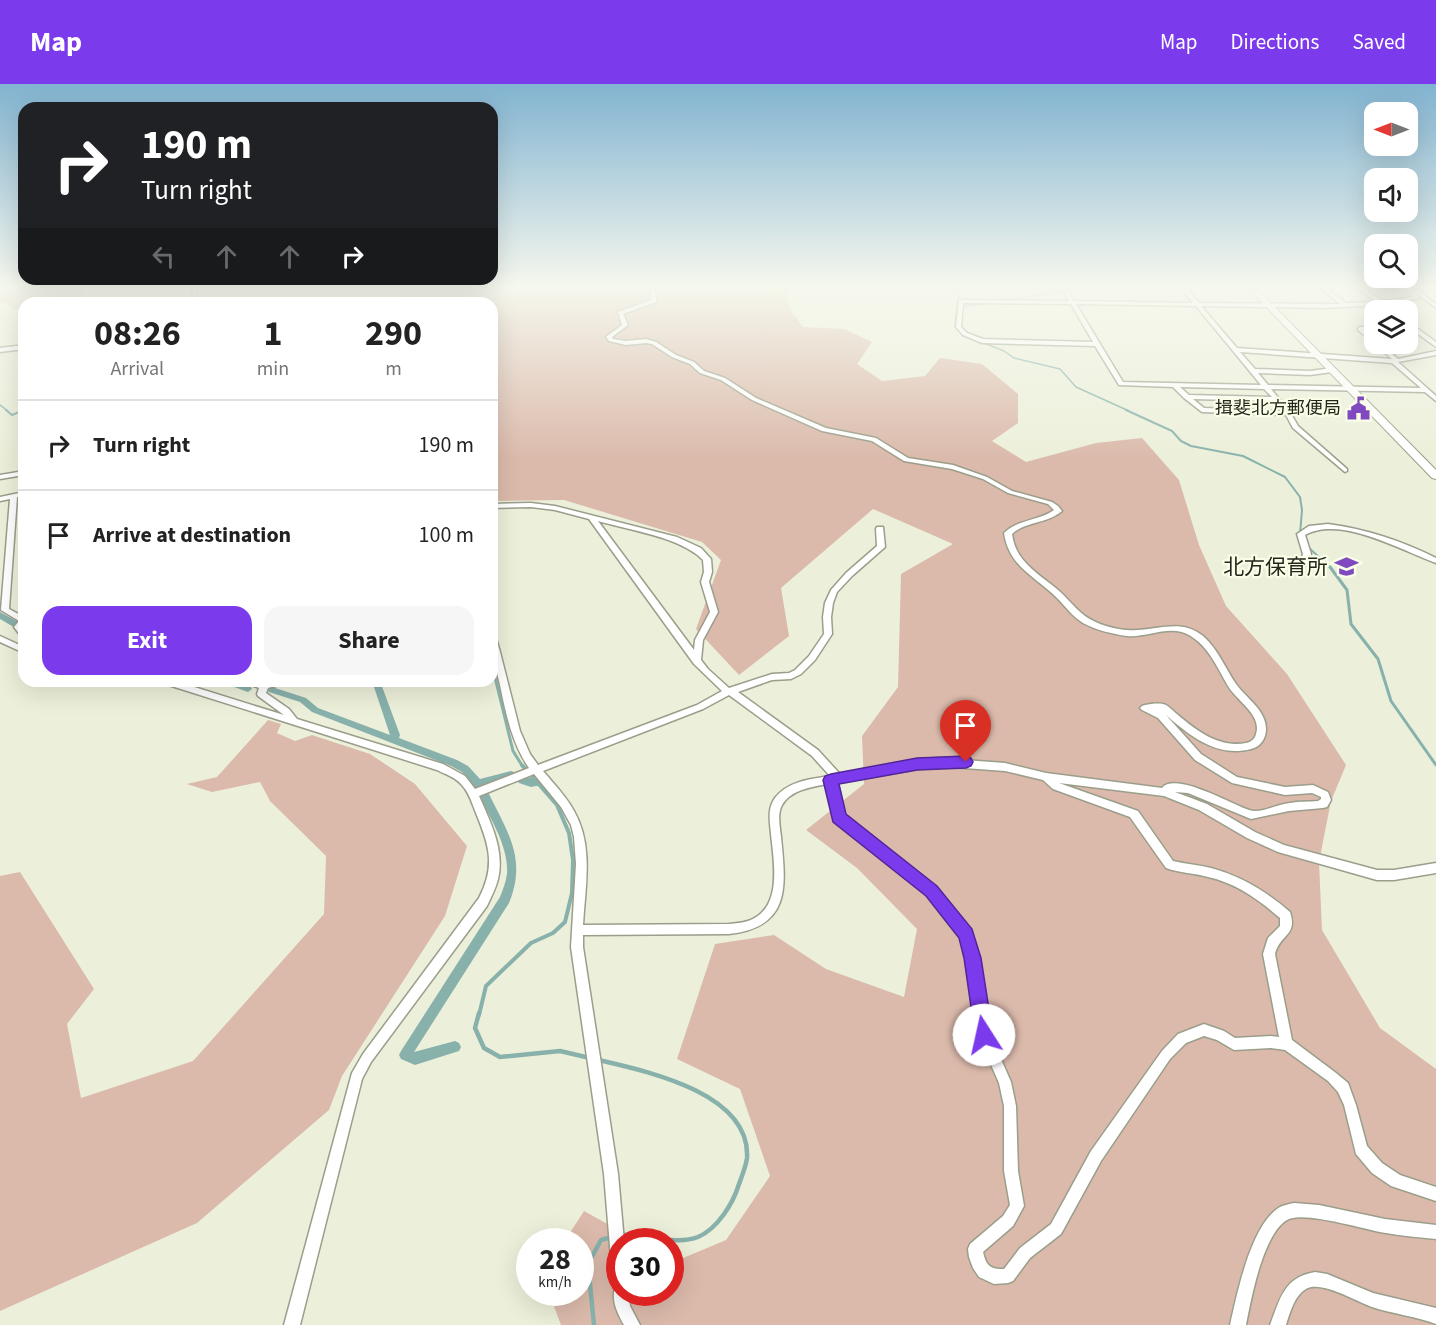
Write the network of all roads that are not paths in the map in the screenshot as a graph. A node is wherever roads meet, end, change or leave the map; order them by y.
1 (654, 343) edge
2 (1055, 343) edge
3 (1229, 343) edge
4 (1306, 343) edge
5 (1096, 344) joint
6 (18, 348) edge
7 (0, 350) edge
8 (1235, 350) junction
9 (1436, 353) edge
10 (1388, 354) edge
11 (1318, 355) junction
12 (1395, 360) junction
13 (1332, 370) junction
14 (1252, 371) junction
15 (1174, 385) junction
16 (1266, 387) junction
17 (1351, 389) junction
18 (1426, 390) junction
19 (1436, 392) edge
20 (1186, 397) junction
21 (1276, 399) junction
22 (1436, 399) edge
23 (1288, 413) junction
24 (1345, 470) dead end
25 (18, 474) edge
26 (1436, 476) edge
27 (0, 477) edge
28 (18, 495) edge
29 (14, 496) junction
30 (0, 499) edge
31 (498, 506) edge
32 (592, 518) junction
33 (880, 530) dead end
34 (1436, 561) edge
35 (1304, 563) dead end
36 (18, 618) edge
37 (0, 639) edge
38 (18, 647) edge
39 (498, 661) edge
40 (697, 662) junction
41 (184, 687) edge
42 (264, 687) edge
43 (729, 692) junction
44 (294, 721) junction
45 (538, 770) junction
46 (1046, 777) junction
47 (834, 779) junction
48 (1165, 792) junction
49 (472, 794) junction
50 (1436, 868) edge
51 (577, 930) junction
52 (1287, 1044) junction
53 (1436, 1194) edge
54 (615, 1228) edge
55 (1436, 1232) edge
56 (623, 1306) edge
57 (1436, 1316) edge
58 (292, 1325) edge
59 (632, 1325) edge
60 (1238, 1325) edge
61 (1278, 1325) edge

1 - 48 street
2 - 5 street
3 - 8 street
4 - 11 highway
5 - 15 street
6 - 7 street
8 - 11 street
8 - 14 street
9 - 12 street
10 - 12 street
11 - 12 street
11 - 13 highway
12 - 18 street
13 - 14 street
13 - 17 highway
14 - 16 street
15 - 16 street
15 - 20 street
16 - 17 street
16 - 21 street
17 - 18 street
17 - 26 highway
18 - 19 street
18 - 22 street
20 - 21 street
20 - 23 street
21 - 23 street
23 - 24 street
25 - 27 street
28 - 29 street
29 - 30 street
29 - 36 street
31 - 32 street
32 - 40 street
32 - 40 street
33 - 43 street
34 - 35 street
37 - 38 street
39 - 45 street
40 - 43 street
41 - 44 street
42 - 44 street
43 - 45 street
43 - 47 street
44 - 49 street
45 - 49 street
45 - 51 street
46 - 47 street
46 - 48 street
46 - 52 street
47 - 51 street
47 - 52 street
48 - 50 street
49 - 58 street
51 - 54 street
52 - 53 street
55 - 60 street
56 - 59 street
57 - 61 street

